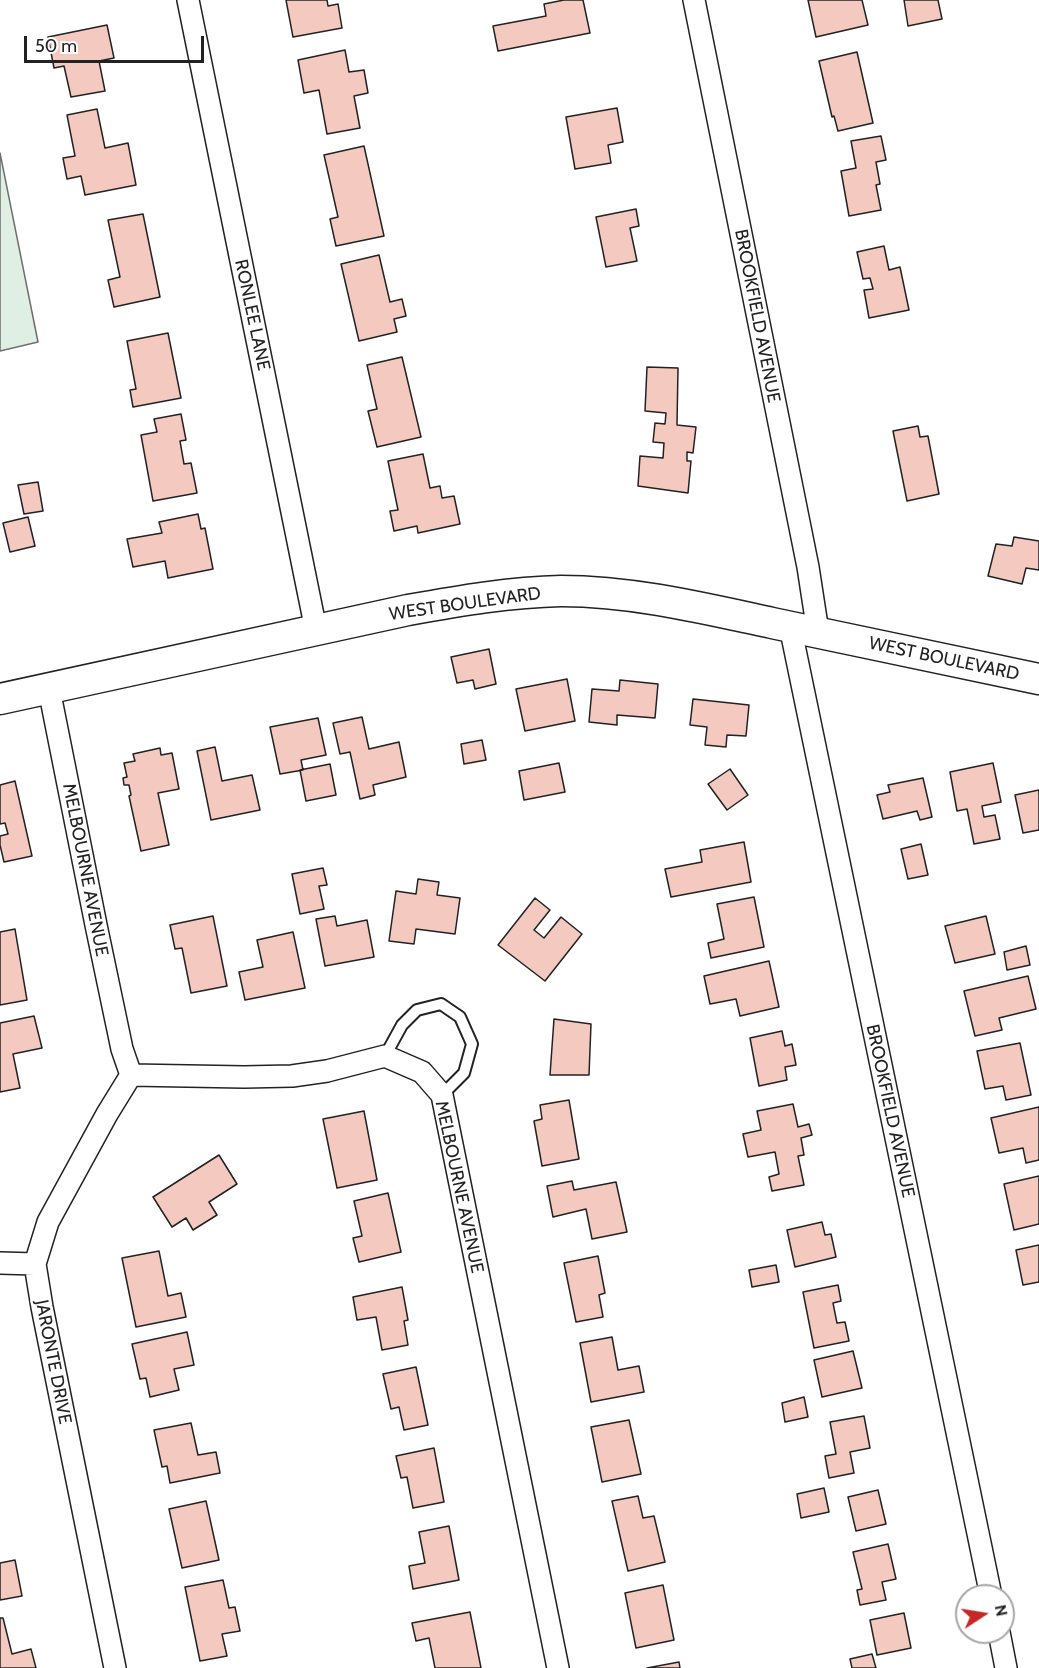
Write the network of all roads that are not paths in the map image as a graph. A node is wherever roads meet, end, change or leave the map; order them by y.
1 (188, 0) edge
2 (694, 0) edge
3 (804, 629) junction
4 (316, 630) junction
5 (1039, 679) edge
6 (49, 689) junction
7 (0, 699) edge
8 (385, 1056) junction
9 (131, 1075) junction
10 (442, 1095) junction
11 (0, 1263) edge
12 (35, 1264) junction
13 (989, 1584) edge
14 (1001, 1644) edge
15 (115, 1668) edge
16 (558, 1668) edge
17 (1006, 1668) edge

1 - 4 street, RONLEE LANE
2 - 3 street, BROOKFIELD AVENUE
3 - 4 street, WEST BOULEVARD
3 - 5 street, WEST BOULEVARD
3 - 13 street, BROOKFIELD AVENUE
4 - 6 street, WEST BOULEVARD
6 - 7 street, WEST BOULEVARD
6 - 9 street, MELBOURNE AVENUE
8 - 9 street
8 - 10 street, MELBOURNE AVENUE
8 - 10 lane
9 - 12 street, JARONTE DRIVE
10 - 16 street, MELBOURNE AVENUE
11 - 12 street
12 - 15 street, JARONTE DRIVE
14 - 17 street

